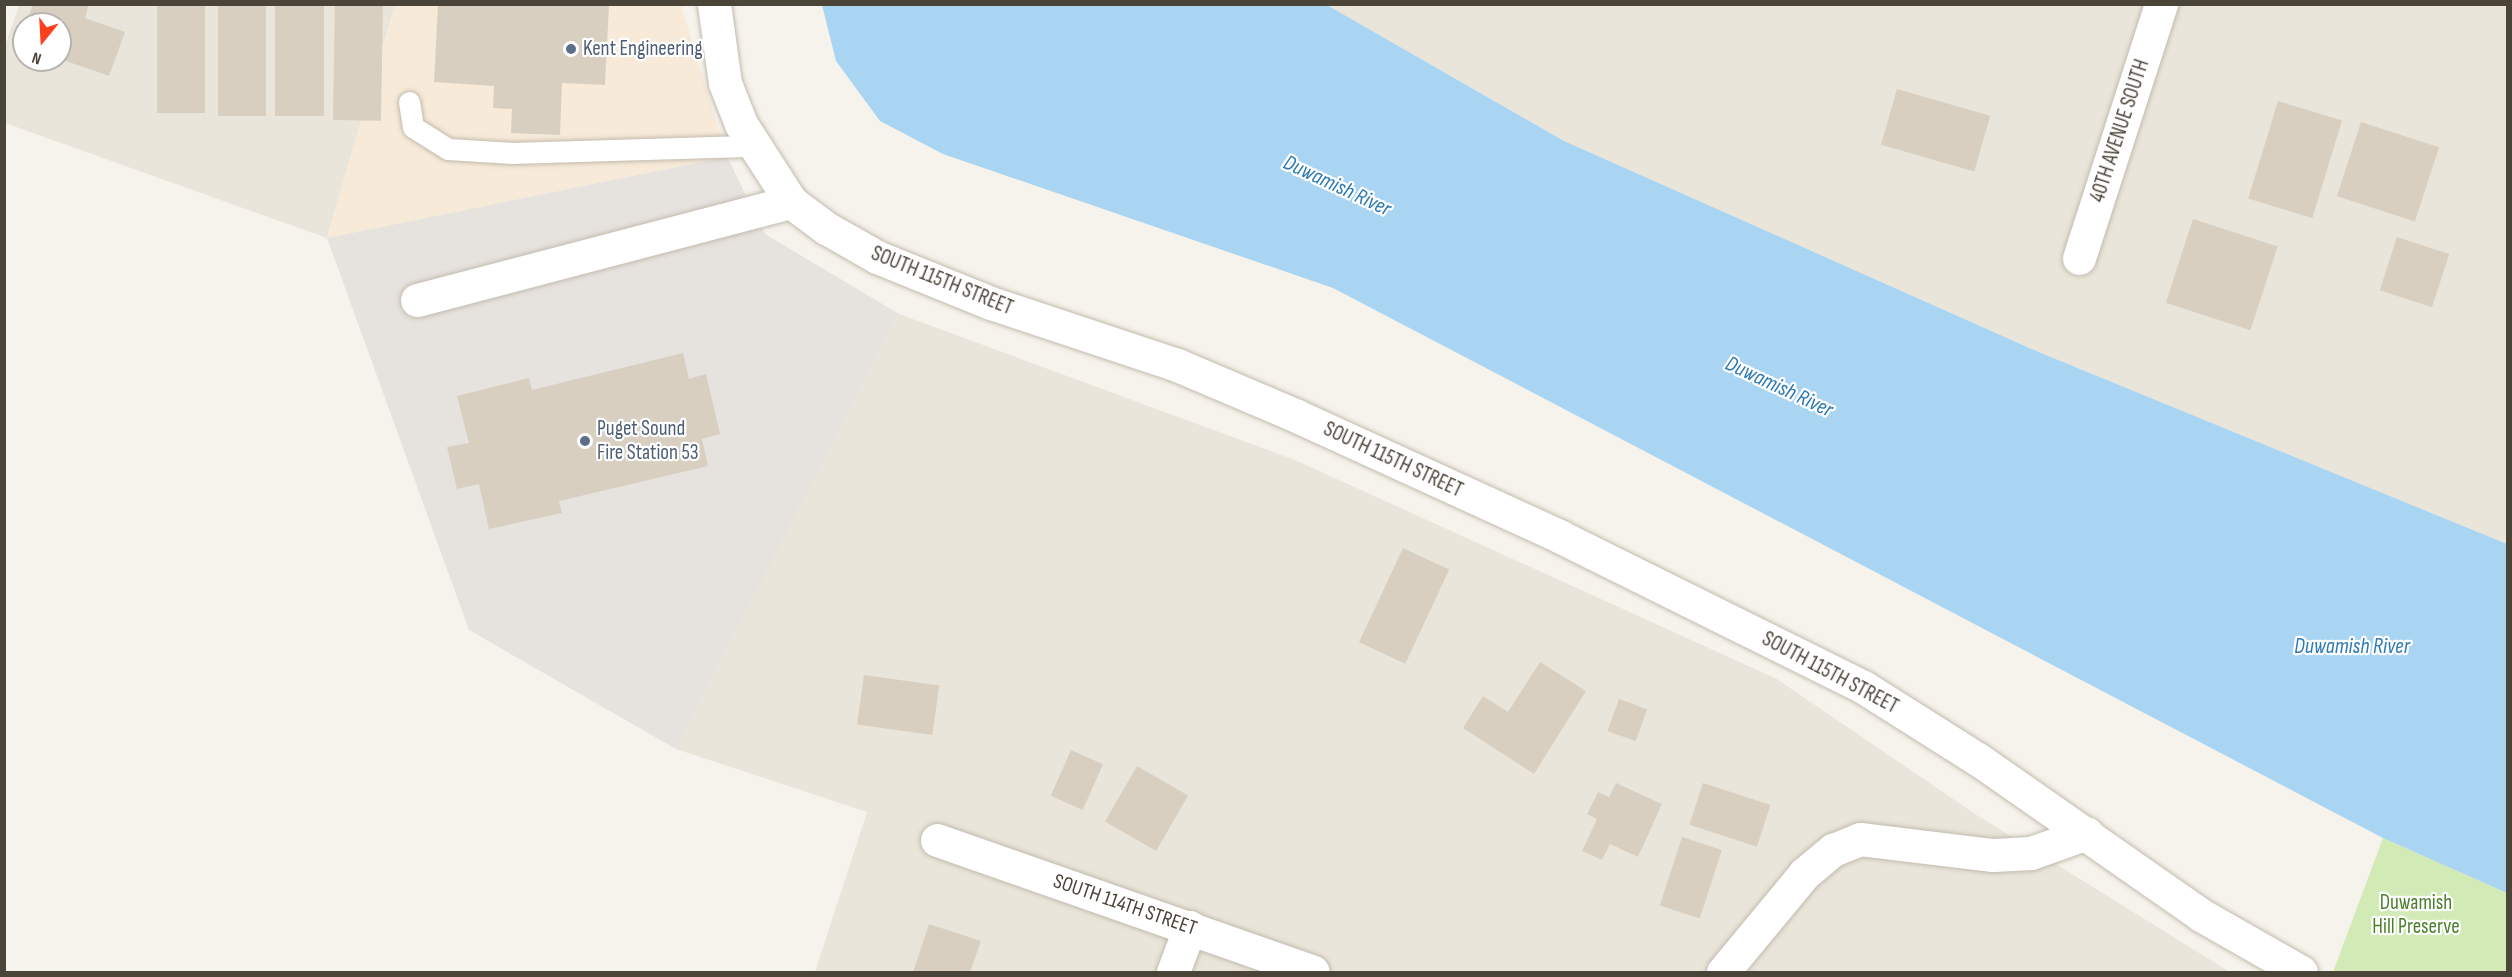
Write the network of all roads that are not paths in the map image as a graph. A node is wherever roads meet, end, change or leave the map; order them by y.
1 (714, 4) edge
2 (2161, 4) edge
3 (409, 102) dead end
4 (753, 146) junction
5 (791, 202) junction
6 (2079, 258) dead end
7 (417, 300) dead end
8 (2087, 833) junction
9 (937, 840) dead end
10 (1190, 927) junction
11 (1173, 972) edge
12 (1313, 972) edge
13 (1723, 972) edge
14 (2301, 972) edge

1 - 4 street
2 - 6 street, 40TH AVENUE SOUTH
3 - 4 lane
4 - 5 street
5 - 7 street
5 - 8 street, SOUTH 115TH STREET
8 - 13 street
8 - 14 street, SOUTH 115TH STREET
9 - 10 street, SOUTH 114TH STREET
10 - 11 street
10 - 12 street, SOUTH 114TH STREET

